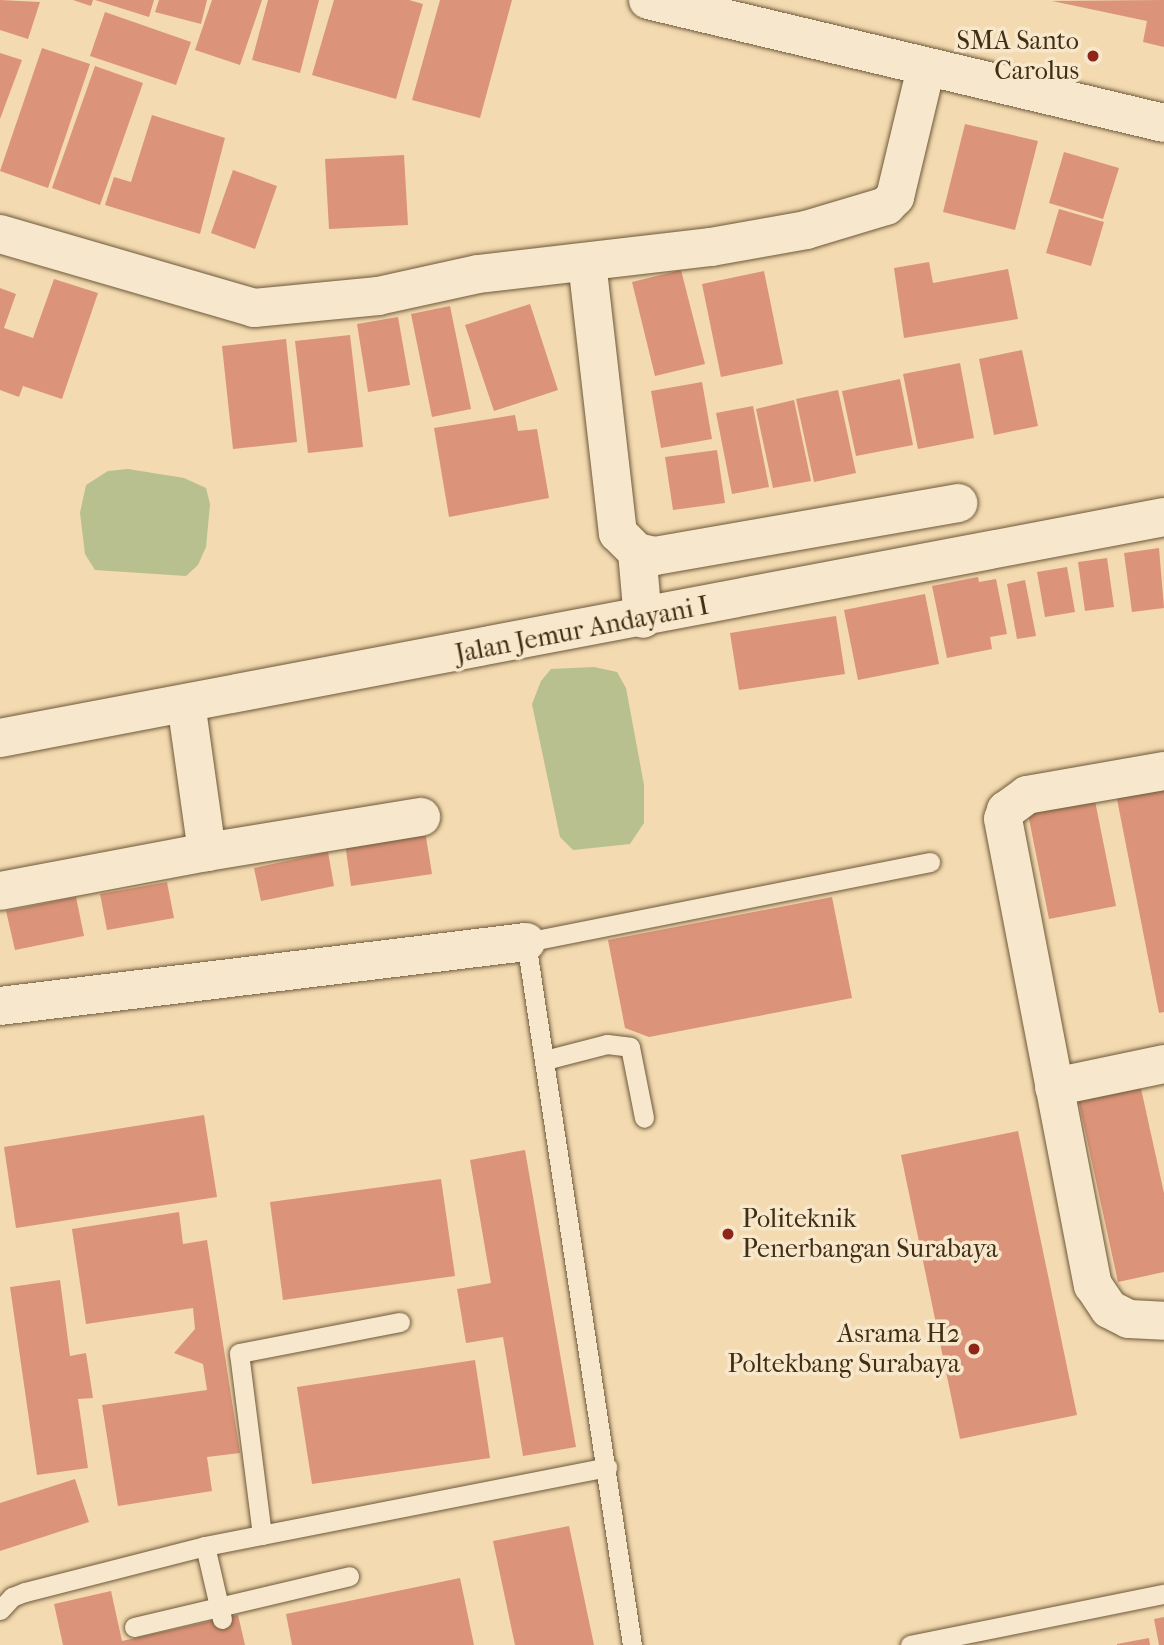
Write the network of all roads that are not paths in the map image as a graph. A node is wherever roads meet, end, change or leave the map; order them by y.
1 (648, 0) edge
2 (926, 68) junction
3 (1164, 123) edge
4 (0, 234) edge
5 (587, 262) junction
6 (958, 503) dead end
7 (1164, 517) edge
8 (637, 552) junction
9 (643, 619) junction
10 (186, 703) junction
11 (0, 738) edge
12 (1164, 771) edge
13 (421, 817) dead end
14 (207, 852) junction
15 (930, 862) dead end
16 (0, 891) edge
17 (526, 942) junction
18 (0, 1006) edge
19 (545, 1060) junction
20 (1164, 1064) edge
21 (1054, 1087) junction
22 (644, 1118) dead end
23 (1164, 1321) edge
24 (400, 1322) dead end
25 (607, 1467) junction
26 (262, 1535) junction
27 (205, 1545) junction
28 (349, 1576) dead end
29 (1164, 1594) edge
30 (0, 1610) edge
31 (220, 1612) junction
32 (134, 1627) dead end
33 (632, 1645) edge
34 (911, 1645) edge

1 - 2 street
2 - 3 street
2 - 5 street
4 - 5 street
5 - 8 street
6 - 8 street
7 - 9 street, Jalan Jemur Andayani I
8 - 9 street
9 - 10 street, Jalan Jemur Andayani I
10 - 11 street, Jalan Jemur Andayani I
10 - 14 street
12 - 21 street
13 - 14 street
14 - 16 street
15 - 17 lane
17 - 18 street
17 - 19 lane
19 - 22 lane
19 - 25 lane
20 - 21 street
21 - 23 street
24 - 26 lane
25 - 26 lane
25 - 33 lane
26 - 27 lane
27 - 30 lane
27 - 31 lane
28 - 31 lane
29 - 34 lane
31 - 32 lane

